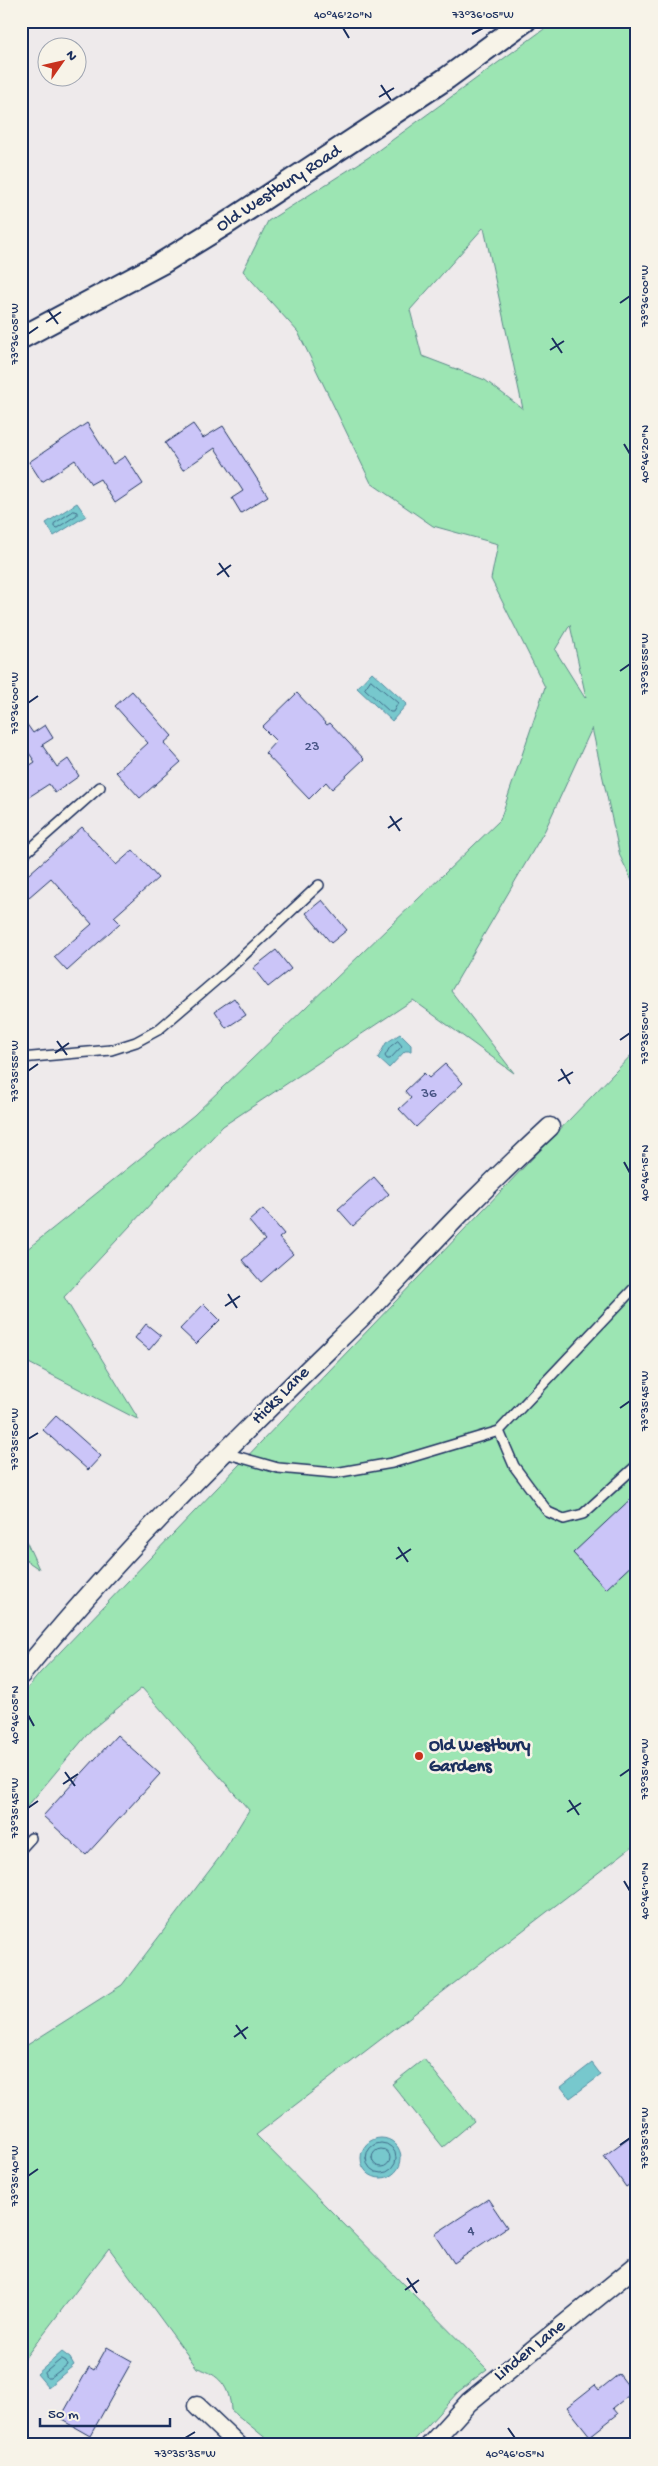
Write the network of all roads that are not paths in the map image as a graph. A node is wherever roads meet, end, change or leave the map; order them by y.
1 (525, 21) edge
2 (21, 338) edge
3 (100, 787) dead end
4 (21, 857) edge
5 (319, 885) dead end
6 (21, 1058) edge
7 (550, 1127) dead end
8 (637, 1285) edge
9 (499, 1431) junction
10 (225, 1452) junction
11 (637, 1465) edge
12 (21, 1675) edge
13 (31, 1838) dead end
14 (21, 1849) edge
15 (637, 2265) edge
16 (197, 2406) dead end
17 (238, 2445) edge
18 (430, 2445) edge

1 - 2 street, Old Westbury Road
3 - 4 lane
5 - 6 lane
7 - 10 street, Hicks Lane
8 - 9 lane
9 - 10 lane
9 - 11 lane
10 - 12 street, Hicks Lane
13 - 14 lane
15 - 18 street, Linden Lane
16 - 17 street

